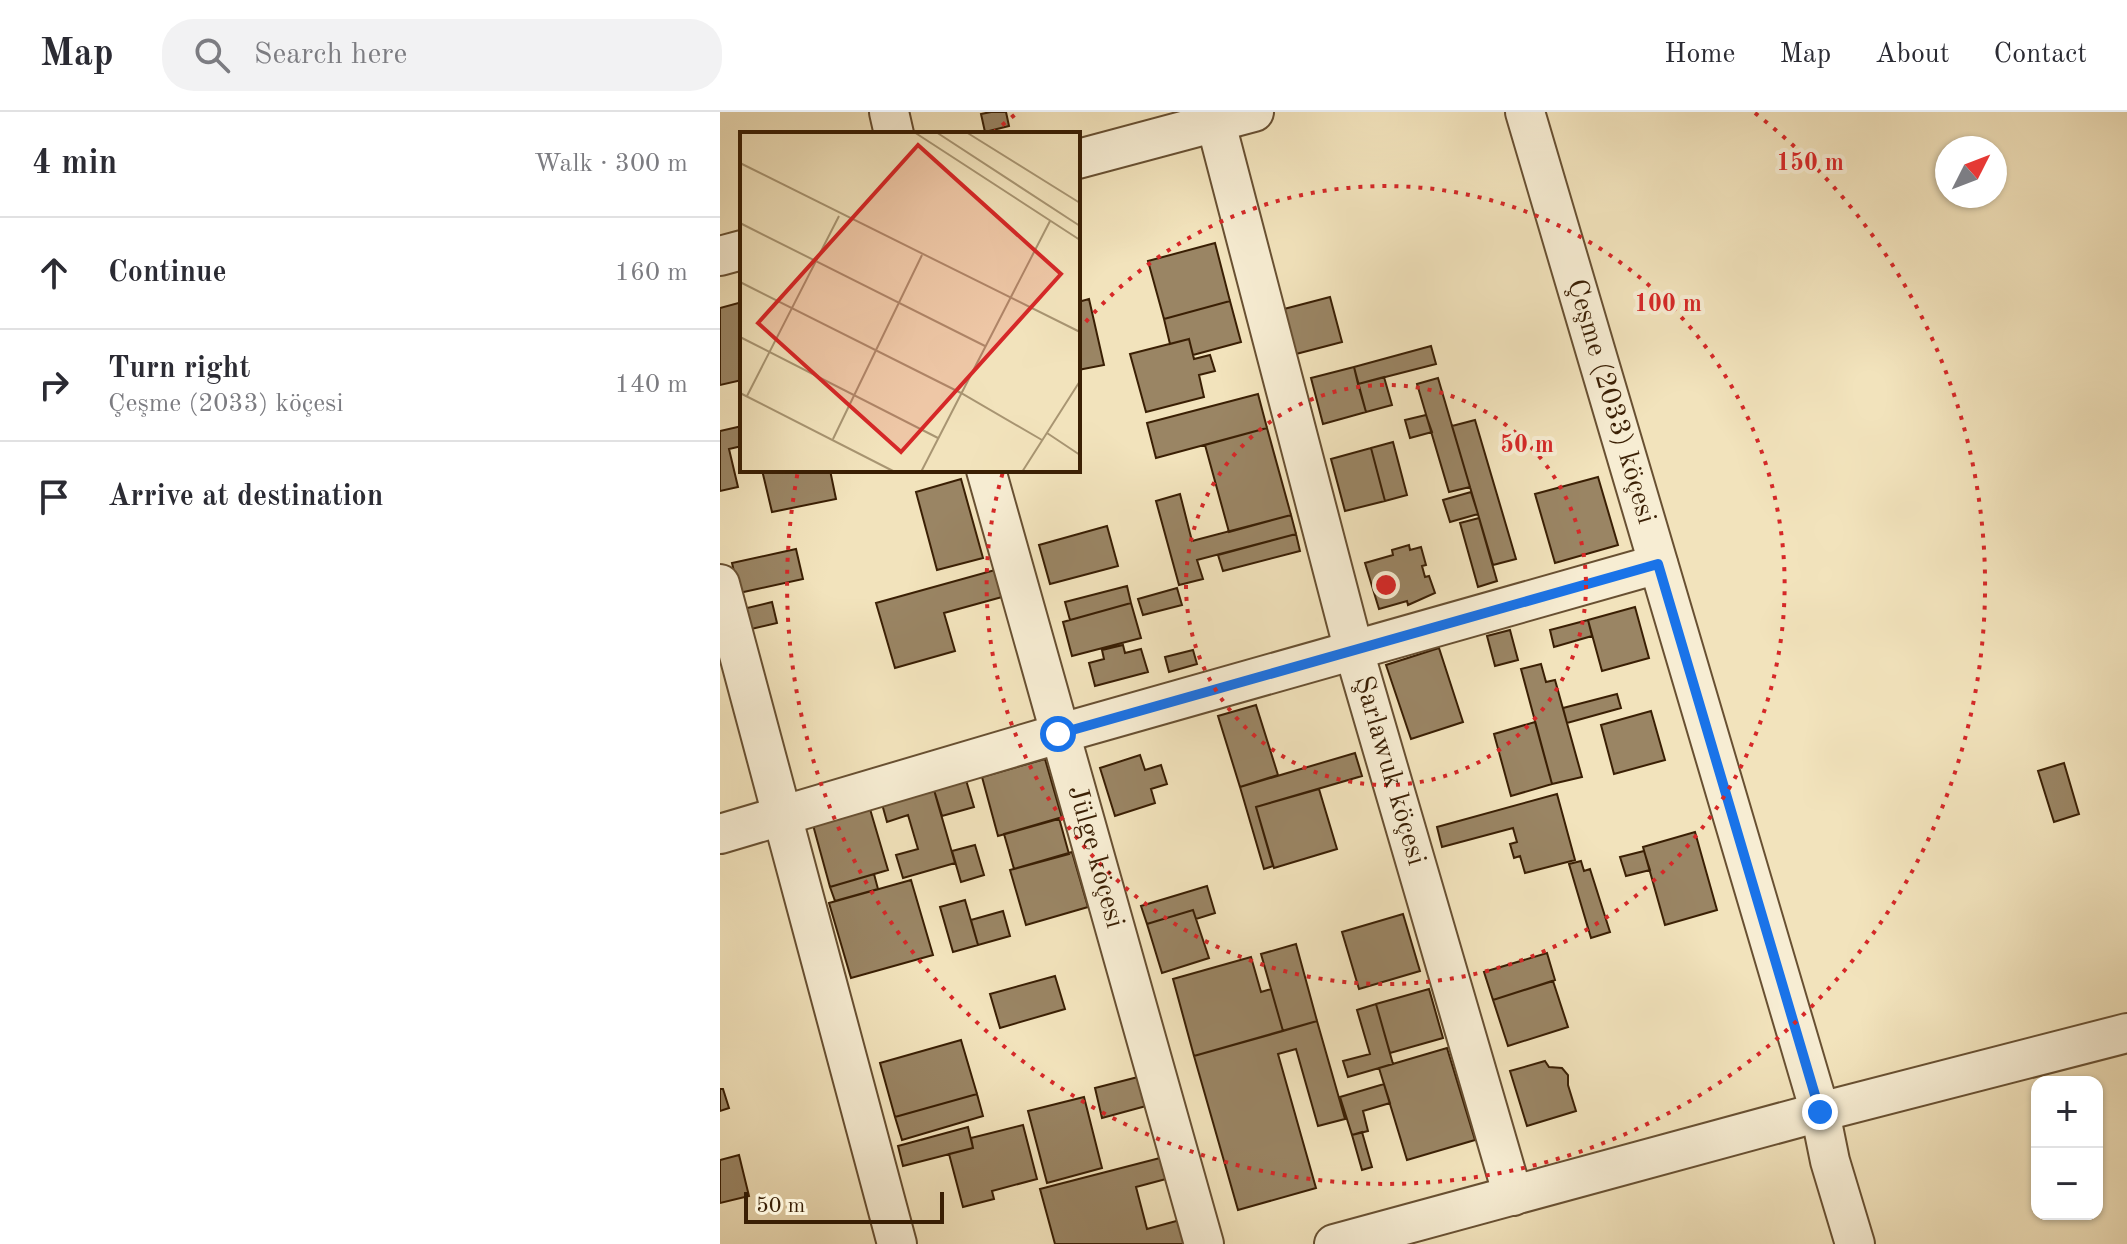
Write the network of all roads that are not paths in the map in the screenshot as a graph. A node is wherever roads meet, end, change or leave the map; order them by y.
1 (889, 112) edge
2 (1254, 112) edge
3 (1525, 112) edge
4 (1215, 117) edge
5 (894, 132) edge
6 (1080, 158) edge
7 (740, 251) edge
8 (720, 256) edge
9 (987, 472) edge
10 (1658, 564) junction
11 (720, 584) edge
12 (1354, 651) junction
13 (1058, 734) junction
14 (781, 816) junction
15 (720, 834) edge
16 (2127, 1033) edge
17 (1820, 1112) junction
18 (1513, 1196) junction
19 (897, 1244) edge
20 (1204, 1244) edge
21 (1334, 1244) edge
22 (1855, 1244) edge

1 - 5 street
2 - 4 street
3 - 10 street, Çeşme (2033) köçesi
4 - 6 street
4 - 12 street, Şarlawuk köçesi
7 - 8 street
9 - 13 street, Jülge köçesi
10 - 12 street
10 - 17 street, Çeşme (2033) köçesi
11 - 14 street
12 - 13 street
12 - 18 street, Şarlawuk köçesi
13 - 14 street
13 - 20 street, Jülge köçesi
14 - 15 street
14 - 19 street
16 - 17 street
17 - 18 street
17 - 22 street, Çeşme (2033) köçesi
18 - 21 street

